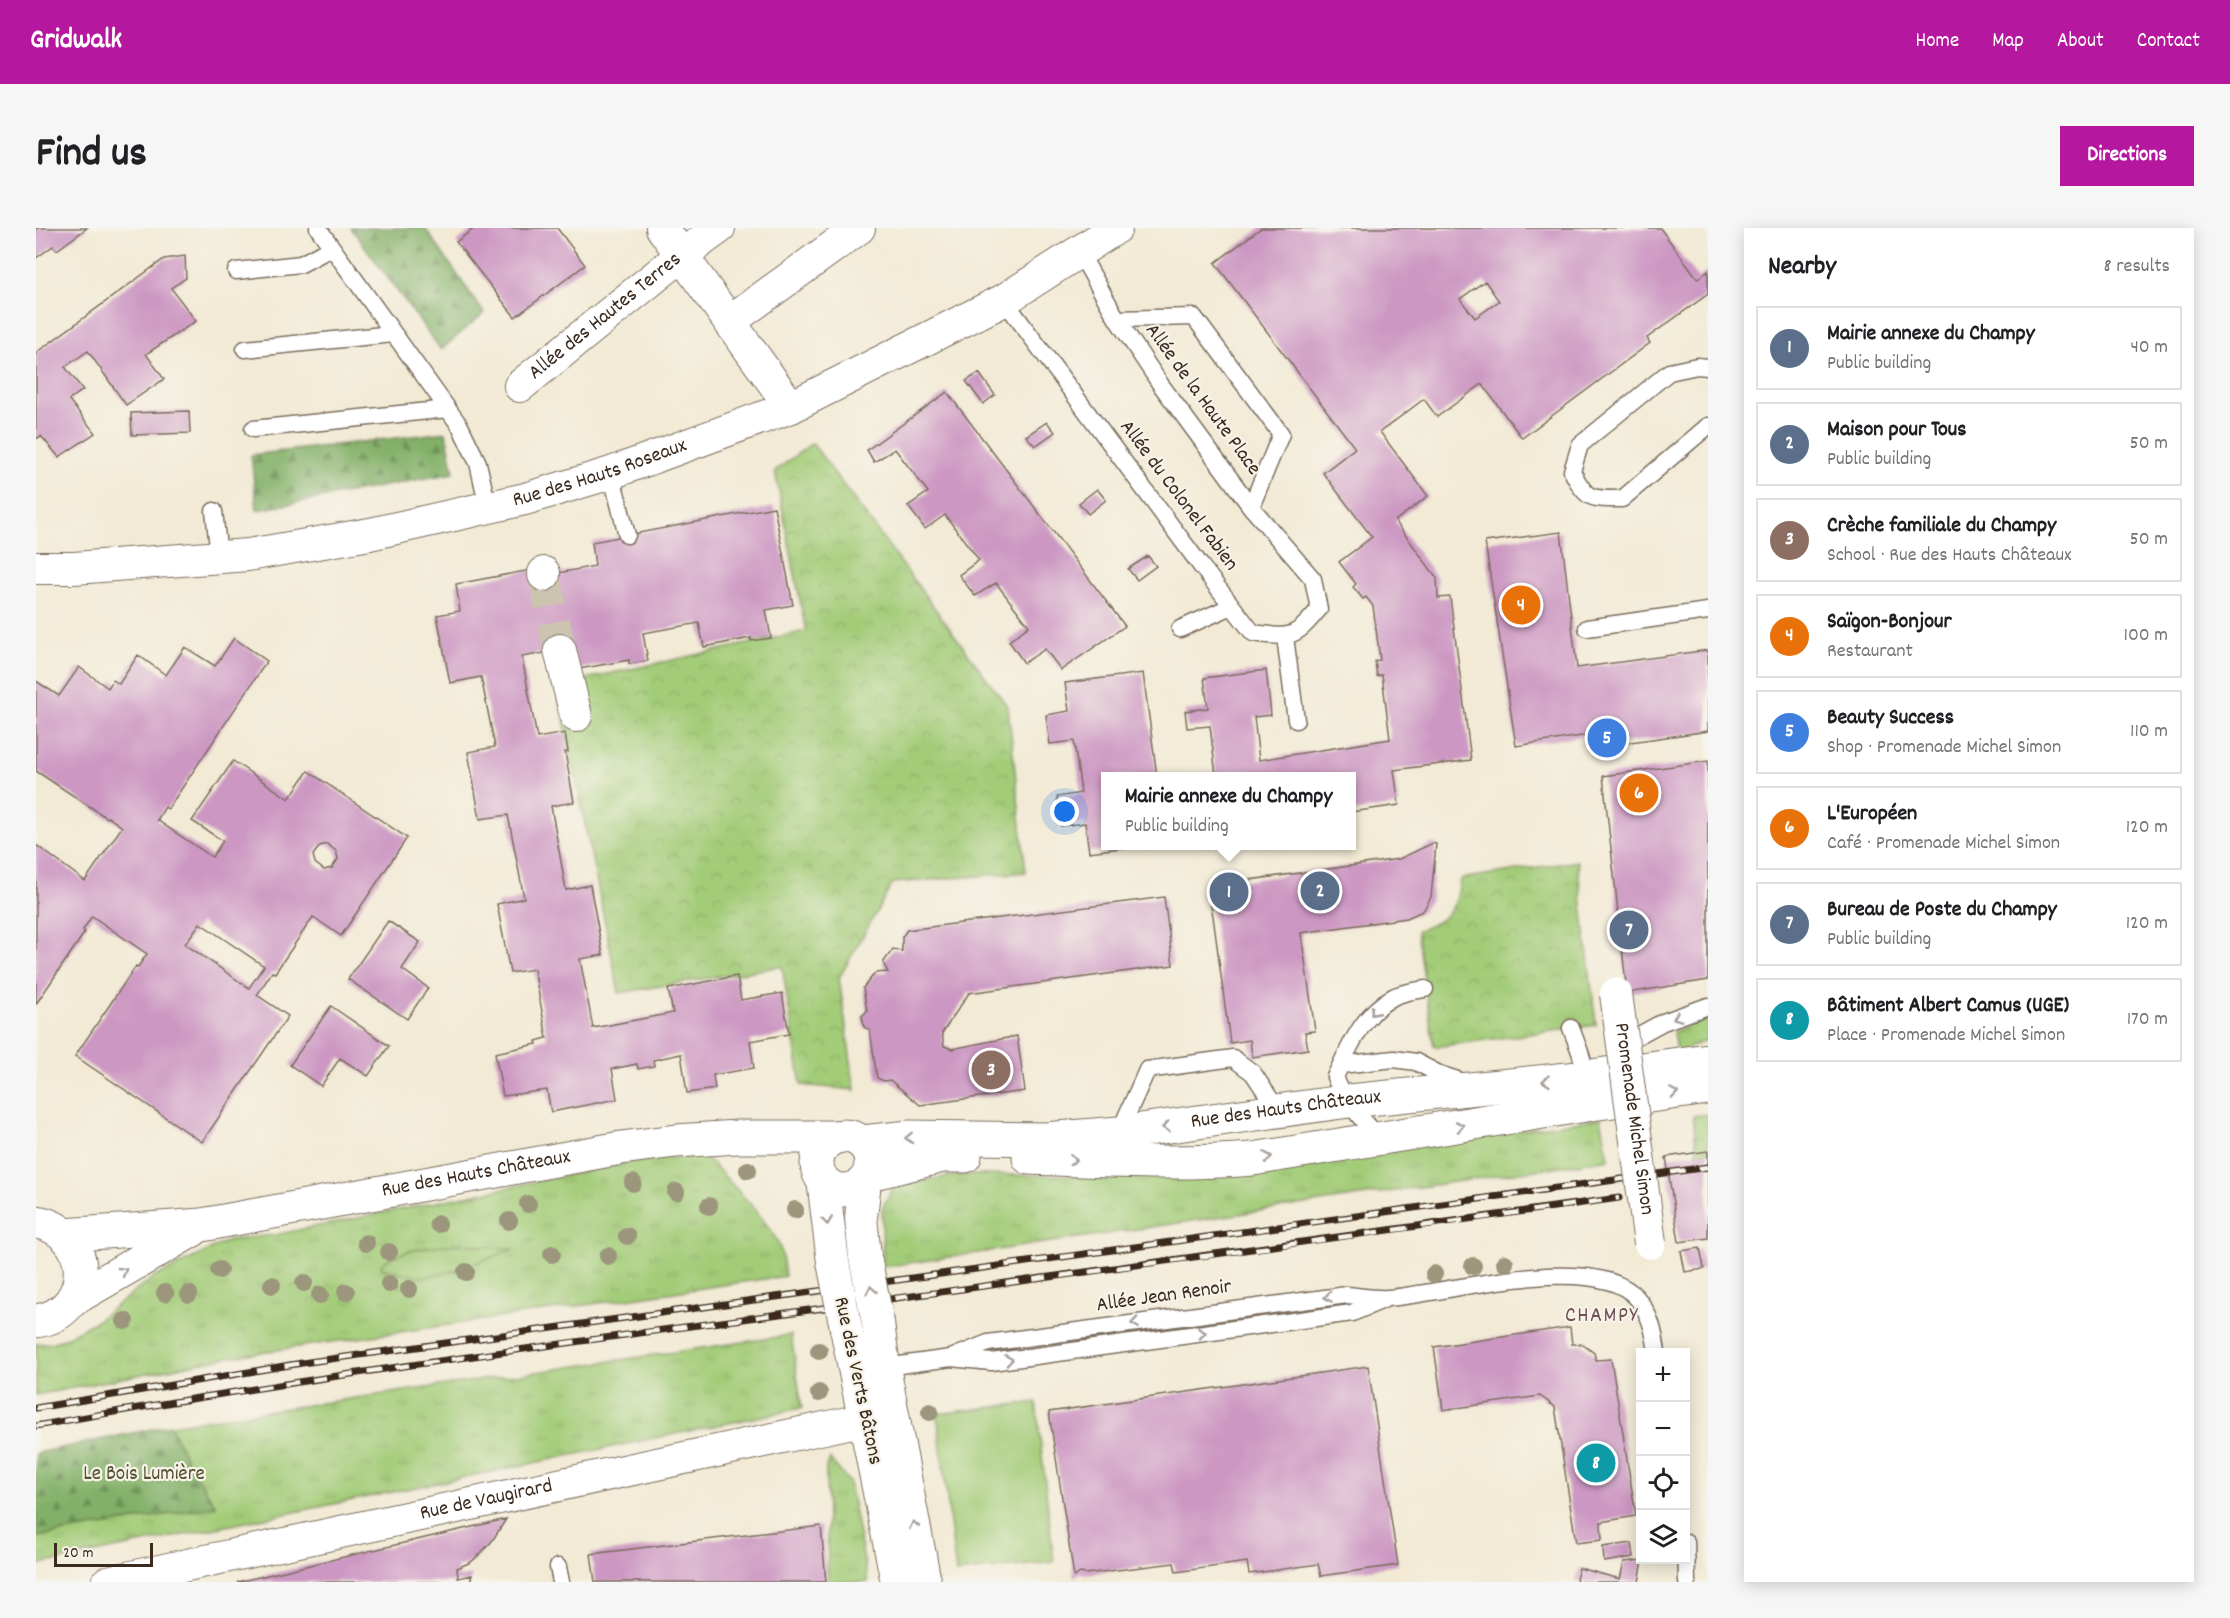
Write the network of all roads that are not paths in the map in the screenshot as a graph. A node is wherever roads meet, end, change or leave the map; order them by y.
1 (318, 228) edge
2 (662, 228) edge
3 (719, 228) edge
4 (859, 228) edge
5 (1116, 228) edge
6 (331, 248) junction
7 (1080, 253) junction
8 (682, 255) junction
9 (236, 271) dead end
10 (1004, 300) junction
11 (1117, 319) junction
12 (730, 321) junction
13 (393, 334) junction
14 (245, 349) dead end
15 (1708, 367) edge
16 (520, 386) dead end
17 (791, 407) junction
18 (448, 409) junction
19 (1708, 426) edge
20 (253, 429) dead end
21 (611, 473) junction
22 (488, 507) junction
23 (1251, 507) junction
24 (214, 511) dead end
25 (627, 535) dead end
26 (219, 556) junction
27 (36, 568) edge
28 (1232, 606) junction
29 (1708, 611) edge
30 (1587, 628) dead end
31 (1180, 630) dead end
32 (1285, 637) junction
33 (560, 650) tunnel mouth
34 (576, 716) dead end
35 (1296, 720) dead end
36 (1425, 989) dead end
37 (1616, 994) dead end
38 (1708, 1006) edge
39 (1571, 1028) dead end
40 (1708, 1060) edge
41 (1342, 1081) junction
42 (1708, 1088) edge
43 (1590, 1090) junction
44 (1292, 1110) junction
45 (1119, 1133) junction
46 (751, 1137) junction
47 (848, 1139) junction
48 (1381, 1139) junction
49 (821, 1176) junction
50 (867, 1178) junction
51 (202, 1225) junction
52 (50, 1228) edge
53 (1650, 1243) dead end
54 (72, 1300) junction
55 (36, 1321) edge
56 (1656, 1348) edge
57 (870, 1370) junction
58 (866, 1419) junction
59 (1687, 1564) edge
60 (113, 1582) edge
61 (897, 1582) edge
62 (925, 1582) edge
63 (1687, 1582) edge

1 - 6 lane
2 - 8 street
3 - 8 street, Allée des Hautes Terres
4 - 12 street
5 - 7 street, Rue des Hauts Roseaux
6 - 9 lane
6 - 13 lane
7 - 10 street, Rue des Hauts Roseaux
7 - 11 lane, Allée de la Haute Place
8 - 12 street
8 - 16 street, Allée des Hautes Terres
10 - 17 street, Rue des Hauts Roseaux
10 - 28 lane, Allée du Colonel Fabien
11 - 23 lane, Allée de la Haute Place
11 - 23 lane, Allée de la Haute Place
12 - 17 street
13 - 14 lane
13 - 18 lane
15 - 19 lane
17 - 21 street, Rue des Hauts Roseaux
18 - 20 lane
18 - 22 lane
21 - 22 street, Rue des Hauts Roseaux
21 - 25 lane
22 - 26 street, Rue des Hauts Roseaux
23 - 32 lane, Allée de la Haute Place
24 - 26 lane
26 - 27 street, Rue des Hauts Roseaux
28 - 31 lane
28 - 32 lane, Allée du Colonel Fabien
29 - 30 lane
32 - 35 lane
33 - 34 street
36 -> 41 lane
37 - 53 street, Promenade Michel Simon, bridge
38 -> 43 lane
39 - 43 lane
40 - 43 street, Rue des Hauts Châteaux
43 -> 41 street, Rue des Hauts Châteaux
41 - 44 street, Rue des Hauts Châteaux
41 - 48 lane
43 -> 42 street, Rue des Hauts Châteaux
48 -> 43 street, Rue des Hauts Châteaux
44 -> 45 street, Rue des Hauts Châteaux
44 - 45 lane
45 -> 47 street, Rue des Hauts Châteaux
46 - 47 street, Rue des Hauts Châteaux
46 - 49 street, Rue des Hauts Châteaux
46 - 51 street, Rue des Hauts Châteaux
47 - 49 street
47 - 50 street
50 -> 48 street, Rue des Hauts Châteaux
49 - 50 street
49 -> 57 street, Rue des Verts Bâtons, bridge
57 -> 50 street, Rue des Verts Bâtons, bridge
51 - 52 street, Rue des Hauts Châteaux
54 -> 51 street, Rue des Hauts Châteaux
52 - 54 street
54 - 55 street, Rue des Hauts Châteaux
56 - 57 lane, Allée Jean Renoir
57 - 58 street, Rue des Verts Bâtons
62 -> 57 street, Rue des Verts Bâtons
58 - 60 street, Rue de Vaugirard
58 - 61 street, Rue des Verts Bâtons
59 - 63 lane

